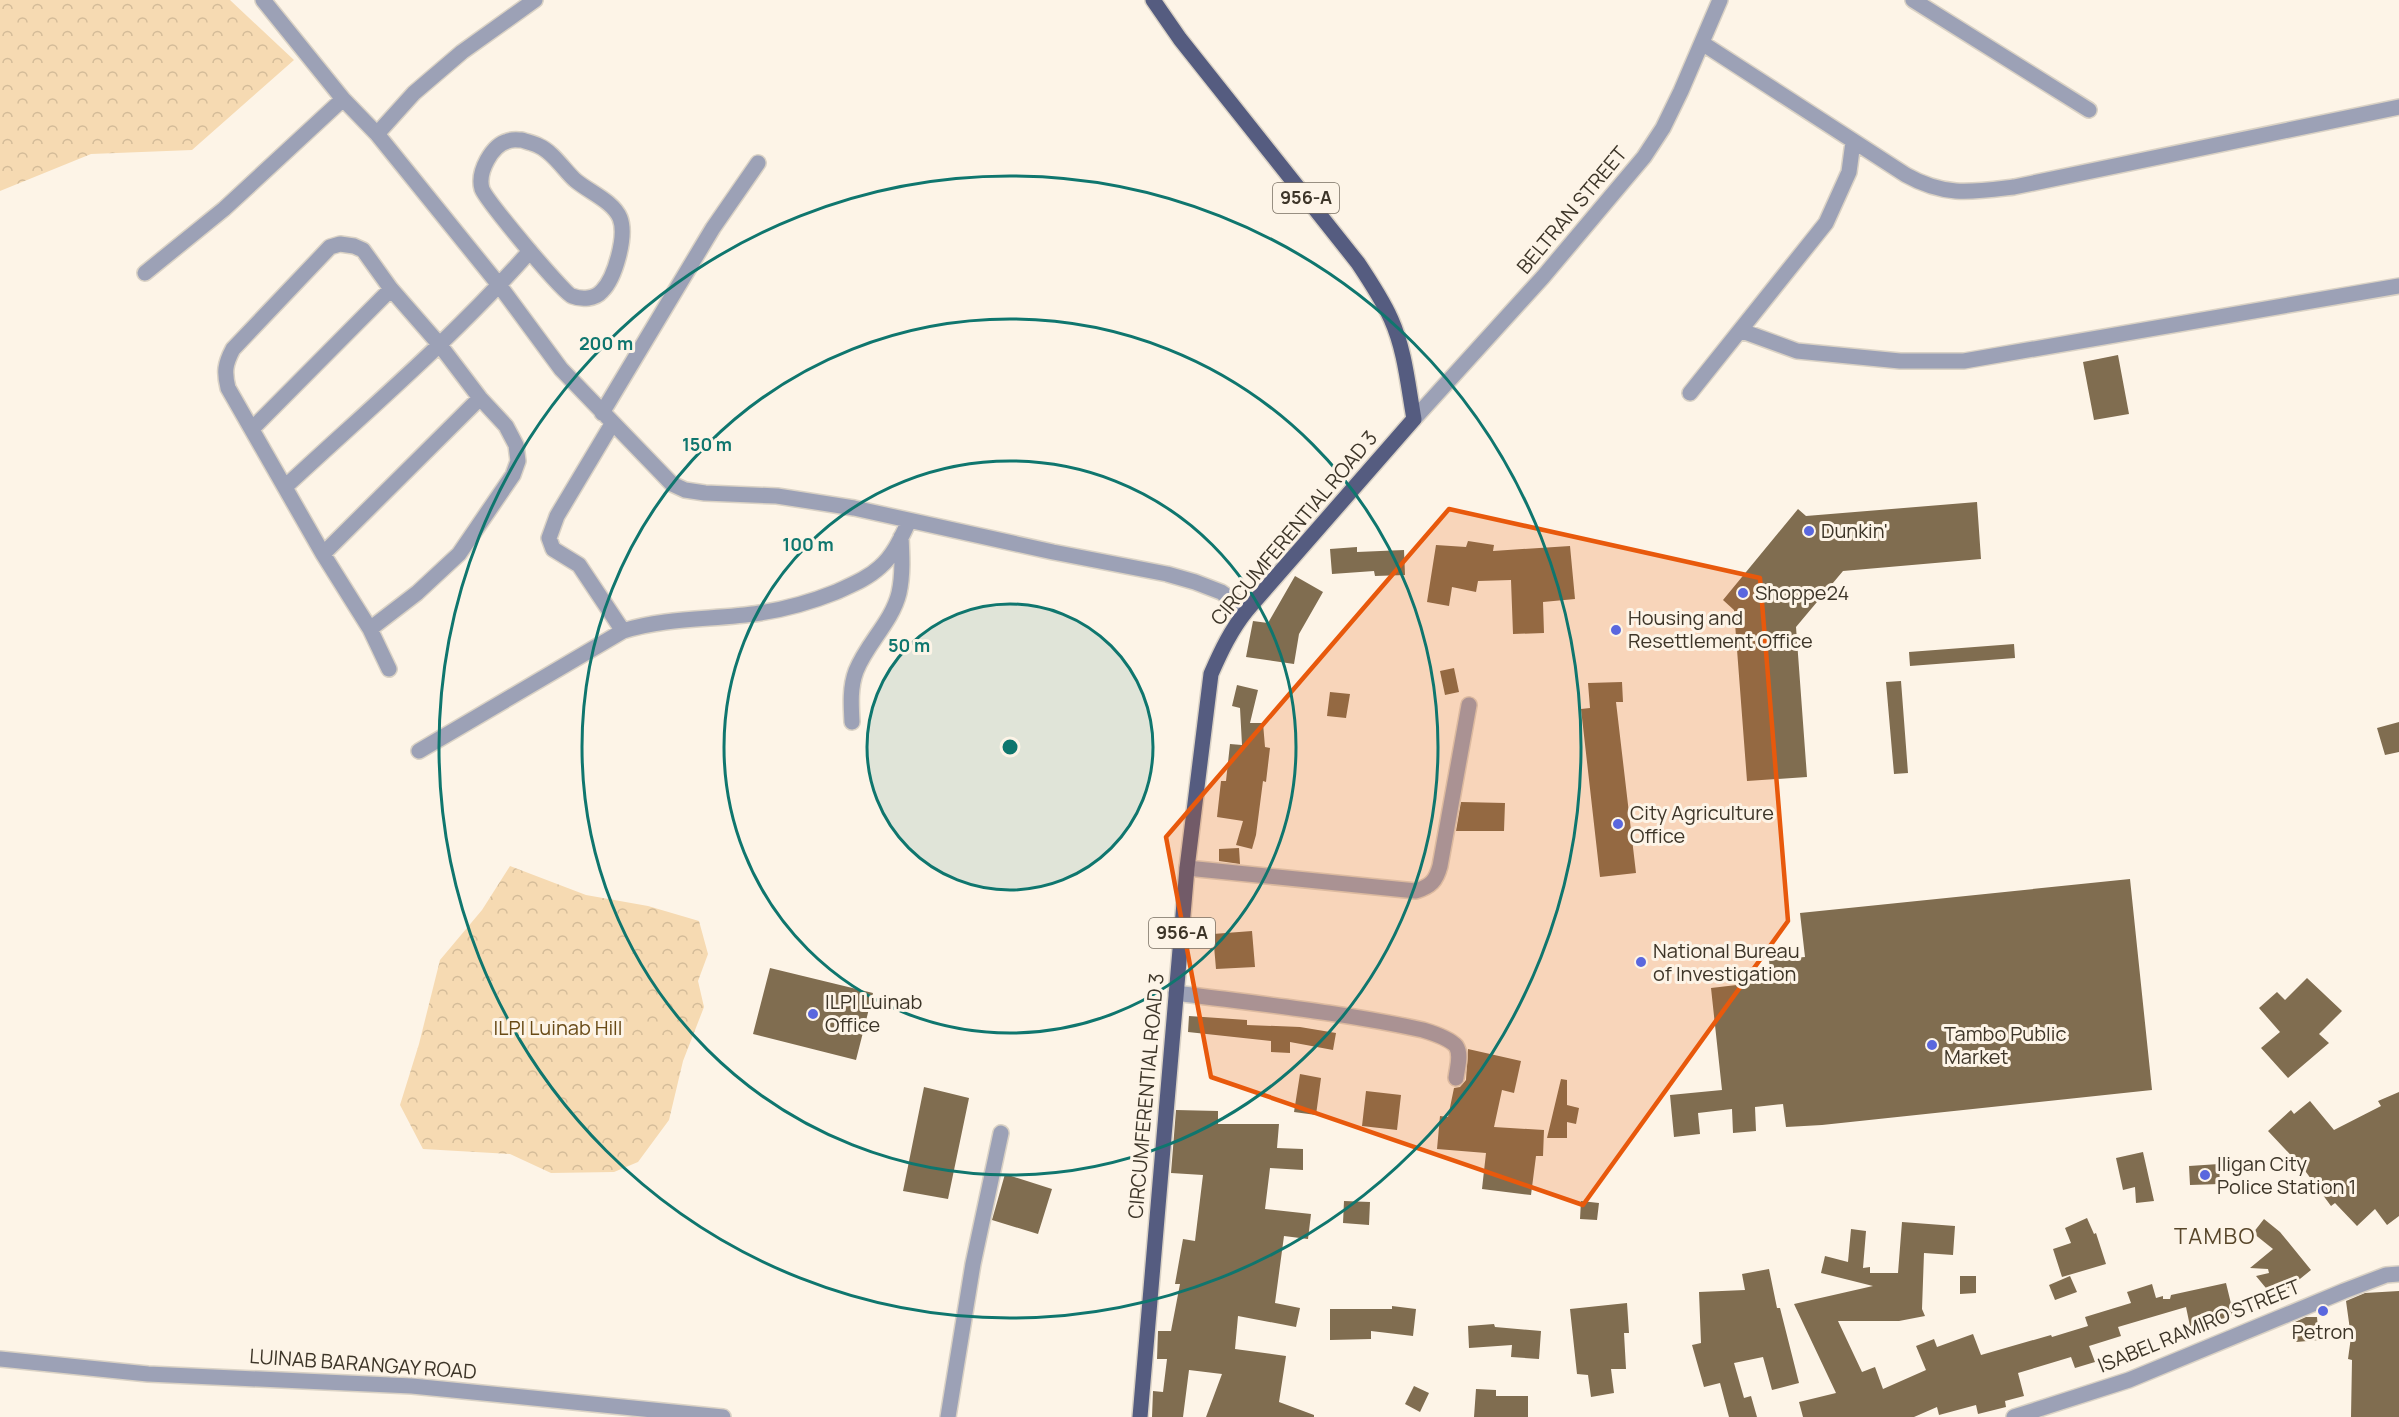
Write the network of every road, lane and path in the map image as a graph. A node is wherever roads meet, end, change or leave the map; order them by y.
1 (263, 0) edge
2 (536, 0) edge
3 (1153, 0) edge
4 (1720, 0) edge
5 (1913, 0) edge
6 (1702, 43) junction
7 (344, 99) junction
8 (2399, 107) edge
9 (2090, 110) dead end
10 (377, 134) junction
11 (1853, 142) junction
12 (758, 163) dead end
13 (530, 251) junction
14 (145, 273) dead end
15 (499, 285) junction
16 (2399, 286) edge
17 (390, 289) junction
18 (1742, 331) junction
19 (439, 344) junction
20 (1690, 393) dead end
21 (480, 398) junction
22 (607, 418) junction
23 (1414, 419) junction
24 (252, 429) junction
25 (285, 487) junction
26 (909, 521) junction
27 (901, 537) junction
28 (323, 554) junction
29 (1247, 610) junction
30 (370, 629) junction
31 (623, 631) junction
32 (389, 669) dead end
33 (1469, 705) dead end
34 (852, 722) dead end
35 (419, 751) dead end
36 (1186, 868) junction
37 (1176, 993) junction
38 (1456, 1078) dead end
39 (1001, 1133) dead end
40 (2399, 1274) edge
41 (0, 1359) edge
42 (723, 1417) edge
43 (948, 1417) edge
44 (1140, 1417) edge
45 (2014, 1417) edge

1 - 7 street
2 - 10 street
3 - 23 main road, 956-A
4 - 6 street, BELTRAN STREET
5 - 9 street
6 - 11 street
6 - 23 street, BELTRAN STREET
7 - 10 street
7 - 14 street
8 - 11 street
10 - 15 street
11 - 18 street
12 - 22 street
13 - 13 street
13 - 15 street
15 - 19 street
15 - 22 street
16 - 18 street
17 - 19 street
17 - 24 street
17 - 24 street
18 - 20 street
19 - 21 street
19 - 25 street
21 - 28 street
21 - 30 street
22 - 26 street
22 - 31 street
23 - 29 main road, CIRCUMFERENTIAL ROAD 3 / 956-A
24 - 25 street
25 - 28 street
26 - 27 street
26 - 29 street
27 - 31 street
27 - 34 street
28 - 30 street
29 - 36 main road, CIRCUMFERENTIAL ROAD 3 / 956-A
30 - 32 street
31 - 35 street
33 - 36 street
36 - 37 main road, CIRCUMFERENTIAL ROAD 3 / 956-A
37 - 38 street
37 - 44 main road, CIRCUMFERENTIAL ROAD 3 / 956-A
39 - 43 street
40 - 45 street, ISABEL RAMIRO STREET
41 - 42 street, LUINAB BARANGAY ROAD

